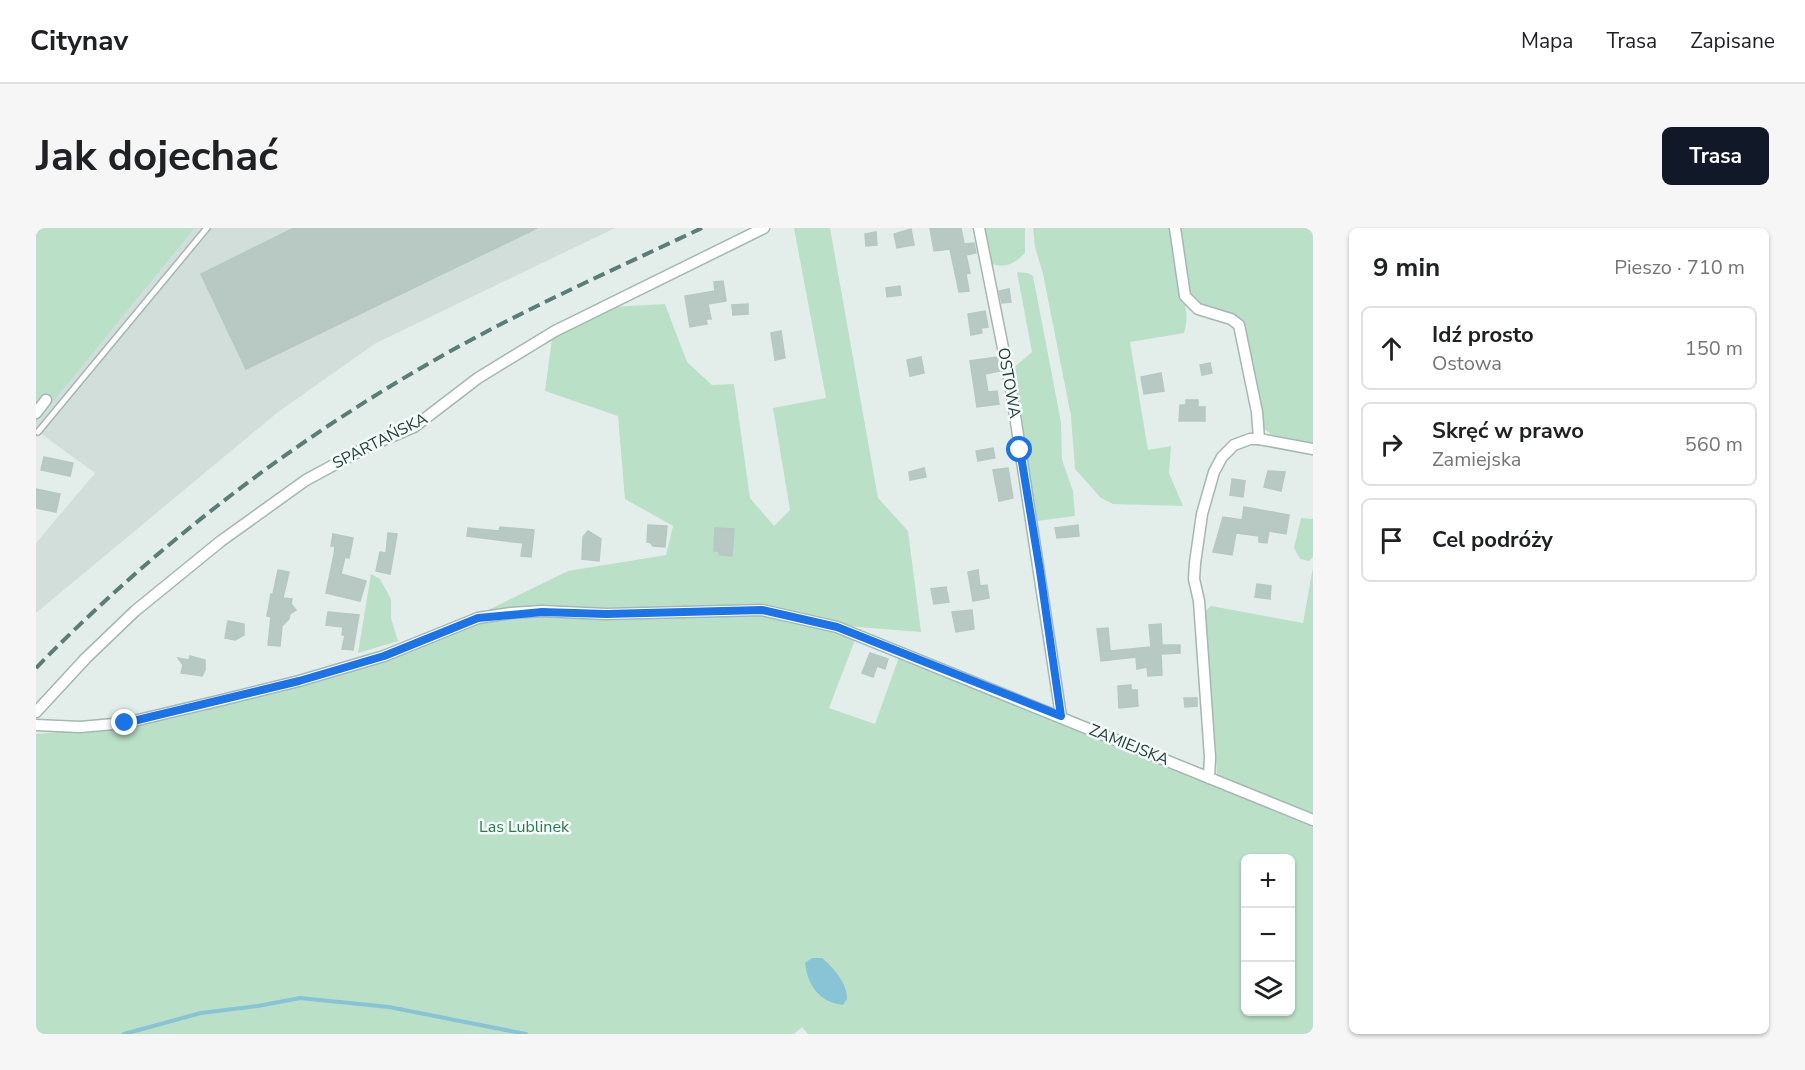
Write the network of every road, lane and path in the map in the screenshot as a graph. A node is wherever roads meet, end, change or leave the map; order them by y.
1 (207, 228) edge
2 (764, 228) edge
3 (979, 228) edge
4 (1175, 228) edge
5 (46, 400) dead end
6 (36, 412) edge
7 (38, 432) dead end
8 (1259, 439) junction
9 (1313, 448) edge
10 (36, 712) edge
11 (1061, 716) junction
12 (36, 725) edge
13 (1209, 778) junction
14 (1313, 820) edge

1 - 7 lane
2 - 10 street, SPARTAŃSKA
3 - 11 street, OSTOWA
4 - 8 street
5 - 6 street
8 - 9 street
8 - 13 street
11 - 12 street, ZAMIEJSKA
11 - 13 street, ZAMIEJSKA
13 - 14 street, ZAMIEJSKA

